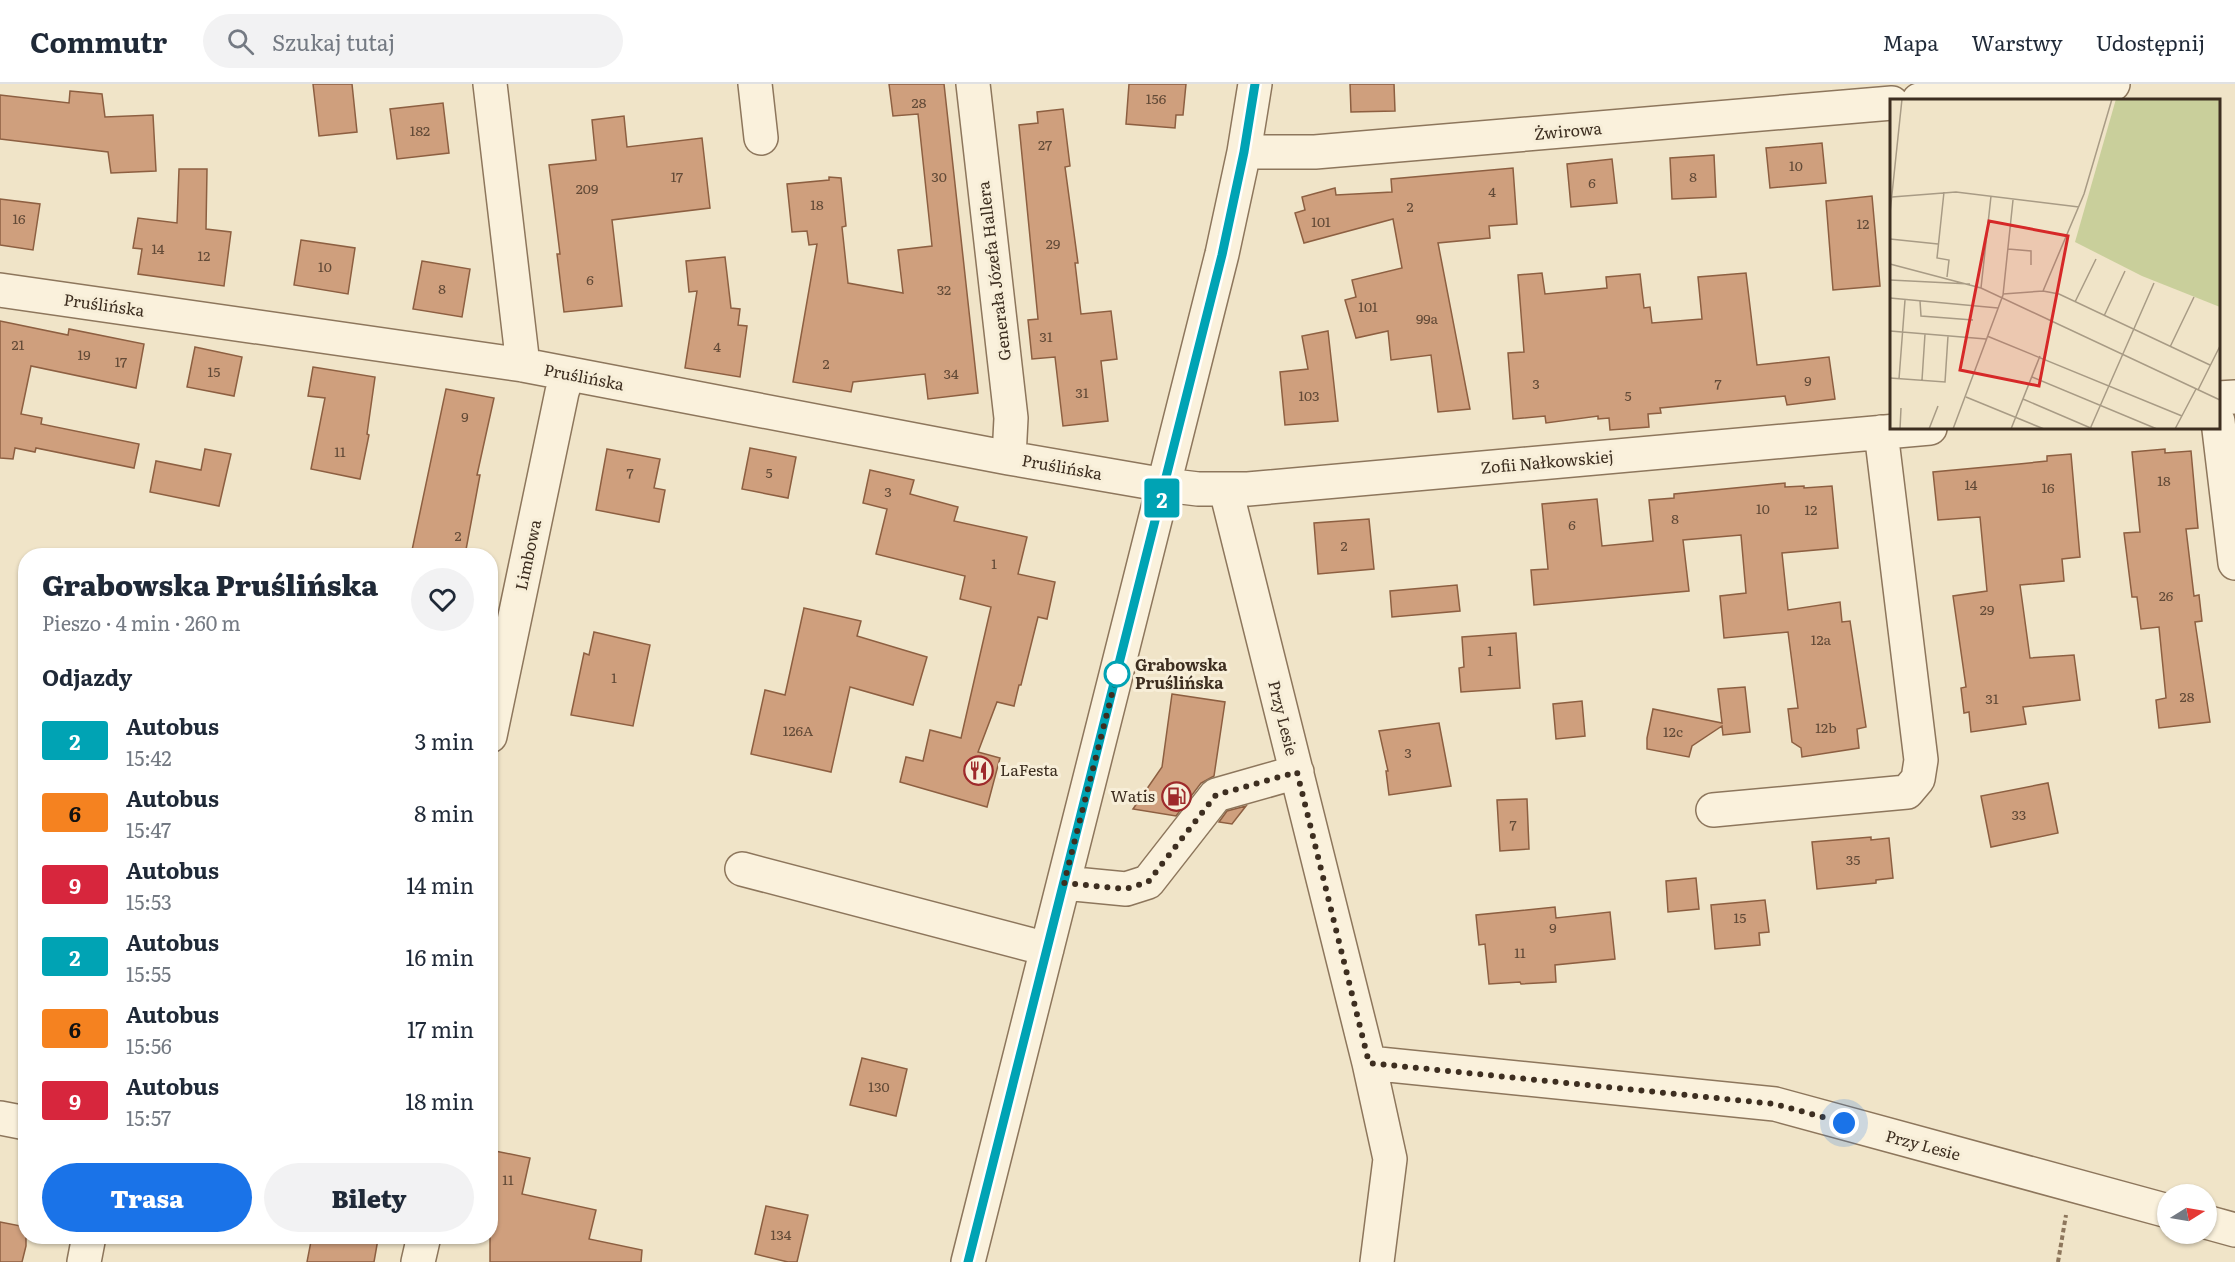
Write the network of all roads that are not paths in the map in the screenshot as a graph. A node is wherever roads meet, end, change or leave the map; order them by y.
1 (490, 84) edge
2 (755, 84) edge
3 (973, 84) edge
4 (1255, 84) edge
5 (2113, 84) edge
6 (1931, 99) edge
7 (1890, 103) edge
8 (761, 138) dead end
9 (1244, 152) junction
10 (0, 290) edge
11 (524, 365) junction
12 (568, 374) junction
13 (2235, 397) edge
14 (2220, 398) edge
15 (1918, 429) edge
16 (2219, 429) edge
17 (1881, 432) junction
18 (1010, 458) junction
19 (1165, 485) junction
20 (1226, 490) junction
21 (2235, 563) edge
22 (498, 698) edge
23 (1297, 772) junction
24 (1713, 810) dead end
25 (742, 869) dead end
26 (1064, 883) junction
27 (1047, 949) junction
28 (1369, 1063) junction
29 (0, 1118) edge
30 (18, 1121) edge
31 (2157, 1208) edge
32 (2217, 1225) edge
33 (2235, 1230) edge
34 (87, 1244) edge
35 (422, 1244) edge
36 (84, 1262) edge
37 (418, 1262) edge
38 (968, 1262) edge
39 (1377, 1262) edge

1 - 11 street
2 - 8 street
3 - 18 street, Generała Józefa Hallera
4 - 9 street
5 - 6 street
7 - 9 street, Żwirowa
9 - 19 street
10 - 11 street, Pruślińska
11 - 12 street, Pruślińska
12 - 18 street, Pruślińska
12 - 22 street, Limbowa
13 - 14 street
15 - 17 street, Zofii Nałkowskiej
16 - 21 street
17 - 20 street, Zofii Nałkowskiej
17 - 24 street
18 - 19 street, Pruślińska
19 - 20 street, Zofii Nałkowskiej
19 - 26 street
20 - 23 street, Przy Lesie
23 - 26 street
23 - 28 street, Przy Lesie
25 - 27 street
26 - 27 street
27 - 38 street
28 - 31 street, Przy Lesie
28 - 39 street
29 - 30 street
32 - 33 street
34 - 36 street
35 - 37 street

